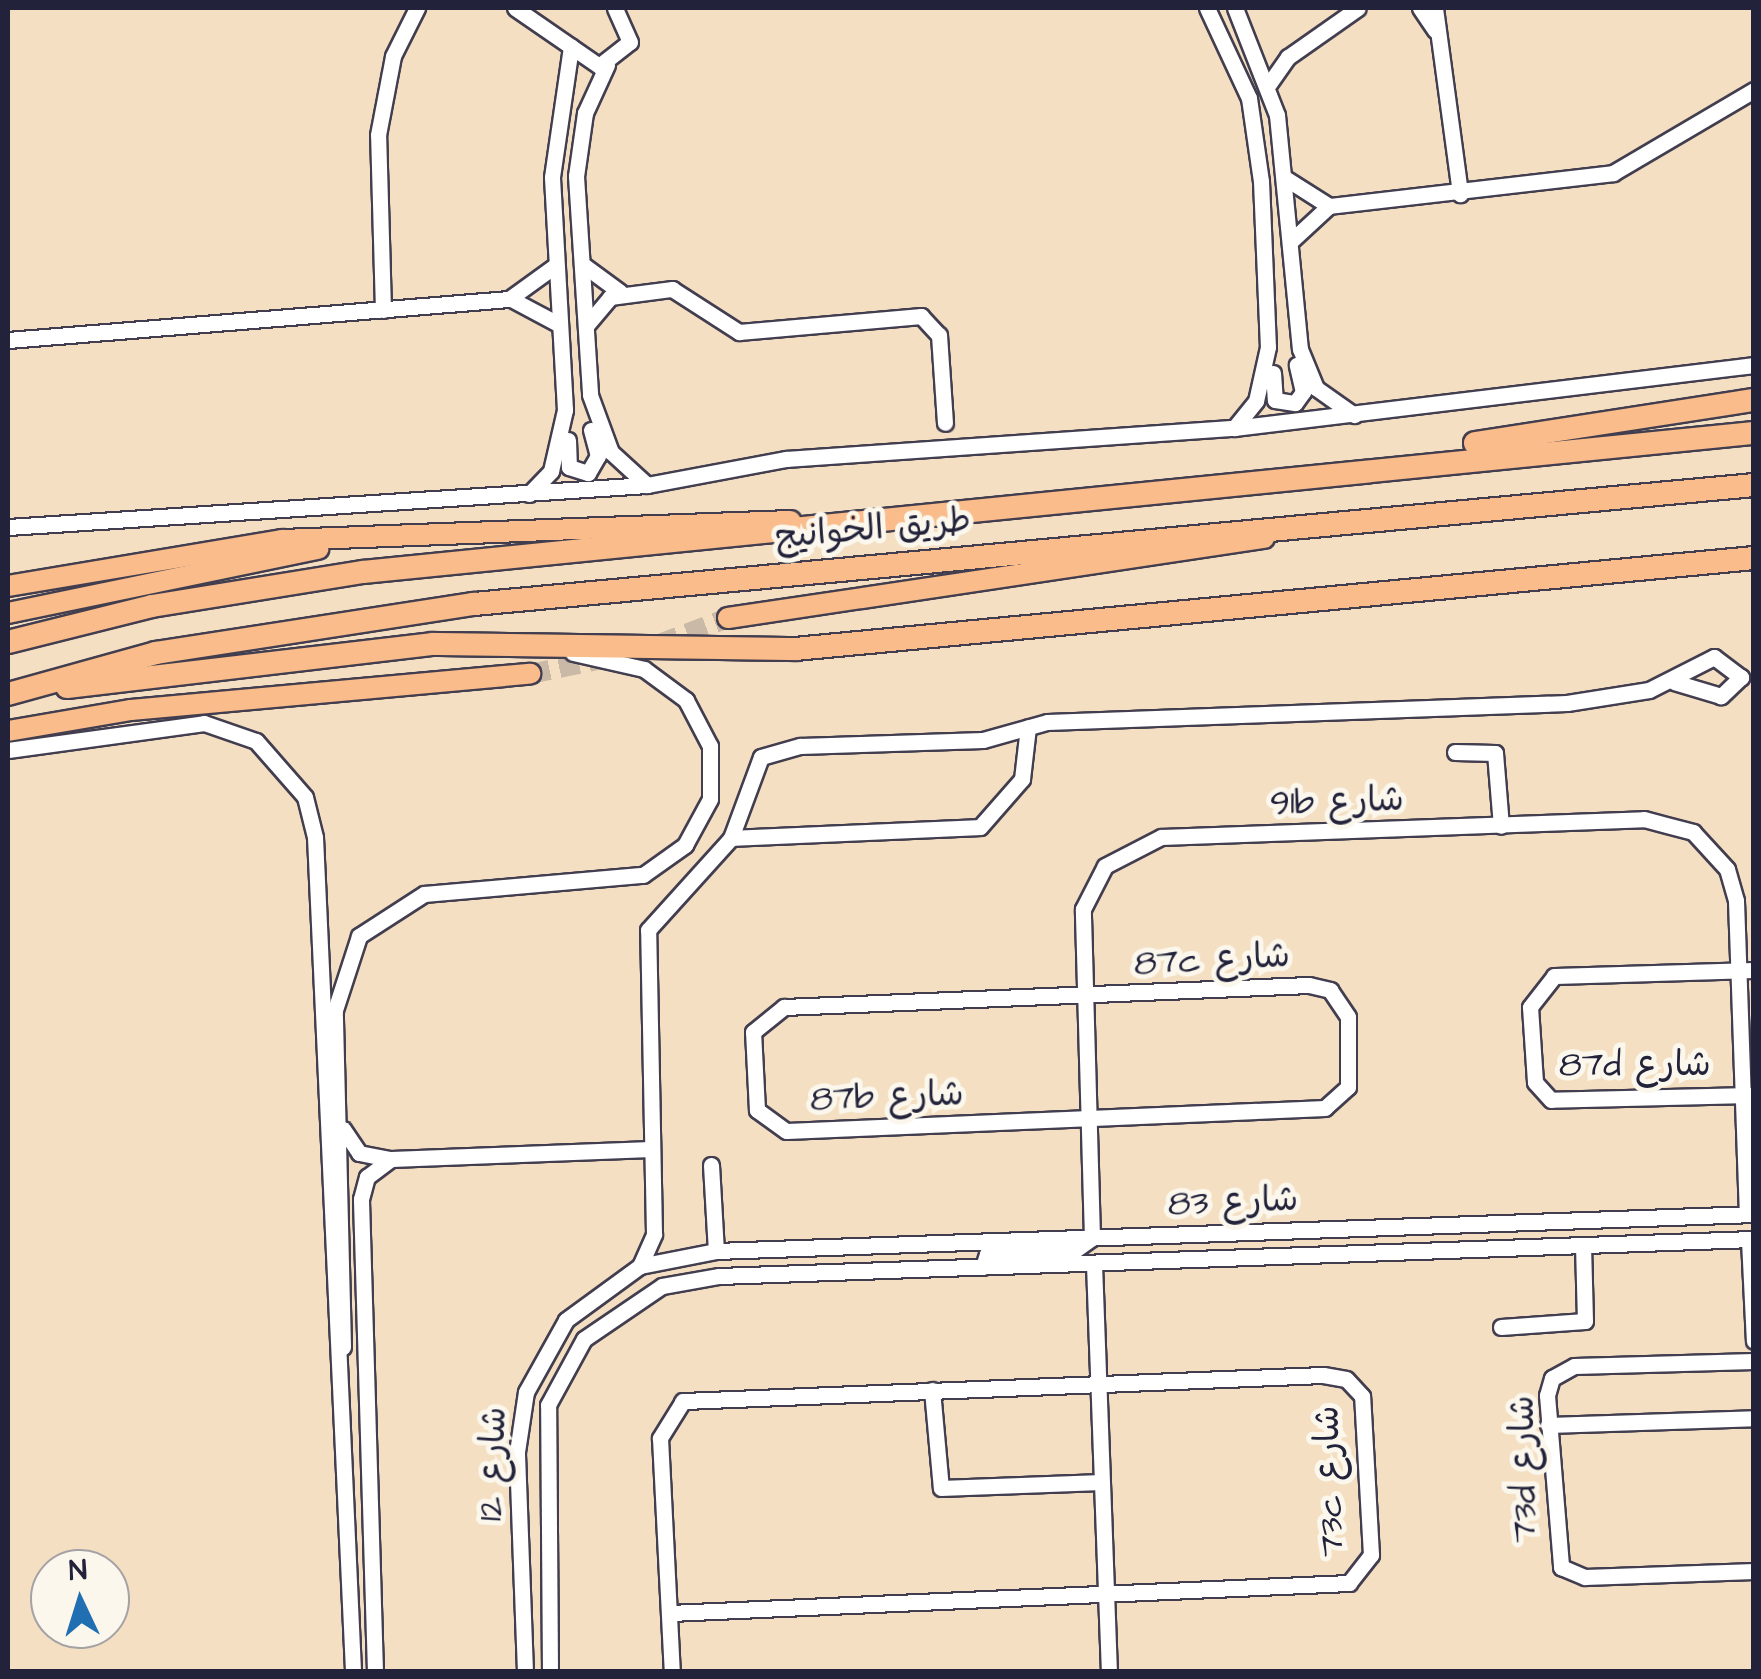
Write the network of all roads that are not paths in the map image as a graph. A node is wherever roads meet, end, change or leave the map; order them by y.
1 (401, 8) edge
2 (417, 8) edge
3 (515, 8) edge
4 (615, 8) edge
5 (1207, 8) edge
6 (1236, 8) edge
7 (1358, 8) edge
8 (1420, 8) edge
9 (1435, 8) edge
10 (630, 15) edge
11 (1437, 34) junction
12 (399, 37) junction
13 (571, 46) junction
14 (608, 64) junction
15 (1270, 84) junction
16 (1754, 90) edge
17 (1284, 178) junction
18 (1460, 194) junction
19 (1329, 206) junction
20 (1290, 242) junction
21 (582, 264) junction
22 (556, 265) junction
23 (620, 292) junction
24 (509, 300) junction
25 (383, 310) junction
26 (1294, 322) junction
27 (560, 324) junction
28 (1269, 324) junction
29 (586, 326) junction
30 (8, 340) edge
31 (1754, 365) edge
32 (590, 395) junction
33 (565, 396) junction
34 (1754, 400) edge
35 (1358, 416) junction
36 (944, 423) dead end
37 (1234, 428) junction
38 (1754, 432) edge
39 (1294, 472) junction
40 (1754, 485) edge
41 (647, 486) junction
42 (528, 494) junction
43 (813, 521) junction
44 (8, 526) edge
45 (1298, 528) junction
46 (414, 535) junction
47 (1754, 558) edge
48 (8, 586) edge
49 (8, 613) edge
50 (728, 618) tunnel mouth
51 (8, 642) edge
52 (536, 642) junction
53 (530, 674) tunnel mouth
54 (1674, 682) dead end
55 (15, 692) edge
56 (1028, 728) junction
57 (8, 731) edge
58 (8, 750) edge
59 (1455, 752) dead end
60 (1501, 826) junction
61 (731, 838) junction
62 (1746, 970) edge
63 (1084, 996) junction
64 (1748, 1095) edge
65 (339, 1110) junction
66 (1088, 1120) junction
67 (651, 1149) junction
68 (391, 1159) junction
69 (711, 1165) dead end
70 (1750, 1214) edge
71 (654, 1234) junction
72 (1092, 1238) junction
73 (1751, 1240) edge
74 (1583, 1245) junction
75 (716, 1252) junction
76 (688, 1254) junction
77 (1094, 1264) junction
78 (640, 1266) junction
79 (983, 1268) junction
80 (719, 1276) joint
81 (1501, 1327) dead end
82 (1754, 1342) edge
83 (1754, 1361) edge
84 (1097, 1382) junction
85 (932, 1390) junction
86 (339, 1397) junction
87 (1754, 1418) edge
88 (1548, 1425) junction
89 (1101, 1482) junction
90 (1754, 1572) edge
91 (1106, 1596) junction
92 (670, 1613) junction
93 (352, 1672) edge
94 (375, 1672) edge
95 (526, 1672) edge
96 (550, 1672) edge
97 (672, 1672) edge
98 (1108, 1672) edge

1 - 12 street
2 - 12 street
3 - 13 street
4 - 10 street
5 - 28 street
6 - 15 street
7 - 15 street
8 - 11 street
9 - 11 street
10 - 14 street
11 - 18 street
12 - 25 street
13 - 14 street
13 - 22 street
14 - 21 street
15 - 17 street
16 - 18 street
17 - 19 street
17 - 20 street
18 - 19 street
19 - 20 street
20 - 26 street
21 - 23 street
21 - 29 street
22 - 24 street
22 - 27 street
23 - 29 street
23 - 36 street
24 - 25 street
24 - 27 street
25 - 30 street
26 - 28 street
26 - 35 street
27 - 33 street
28 - 37 street
29 - 32 street
31 - 35 street
32 - 33 street
32 - 41 street
33 - 42 street
34 - 39 highway
35 - 37 street
37 - 41 street
38 - 39 highway, طريق الخوانيج
39 - 43 highway, طريق الخوانيج
40 - 45 highway, طريق الخوانيج
41 - 42 street
42 - 44 street
43 - 46 main road
43 - 51 highway, طريق الخوانيج
45 - 50 main road
45 - 55 highway, طريق الخوانيج
46 - 48 main road
46 - 49 main road
47 - 52 highway
52 - 55 highway
52 - 65 street
53 - 57 main road
54 - 56 street
56 - 61 street
56 - 61 street
58 - 86 street
59 - 60 street
60 - 62 street, 91b شارع
60 - 63 street, 91b شارع
61 - 67 street
62 - 64 street, 91b شارع
62 - 64 street, 87d شارع
63 - 66 street, 91b شارع
63 - 66 street, 87c شارع
63 - 66 street, 87b شارع
64 - 70 street, 91b شارع
65 - 68 street
65 - 86 street
66 - 72 street, 91b شارع
67 - 68 street
67 - 71 street
68 - 94 street
69 - 75 street
70 - 72 street, شارع 83
71 - 76 street
71 - 78 street
72 - 75 street, شارع 83
72 - 79 street
73 - 74 street, شارع 83
73 - 82 street
74 - 77 street, شارع 83
74 - 81 street
75 - 76 street, شارع 12
76 - 78 street, شارع 12
77 - 79 street, شارع 83
77 - 84 street
78 - 95 street, شارع 12
79 - 80 street, شارع 83
80 - 96 street, شارع 12
83 - 88 street, 73d شارع
84 - 85 street
84 - 89 street
84 - 91 street, 73c شارع
85 - 89 street
85 - 92 street
86 - 93 street
87 - 88 street
88 - 90 street, 73d شارع
89 - 91 street
91 - 92 street
91 - 98 street
92 - 97 street

